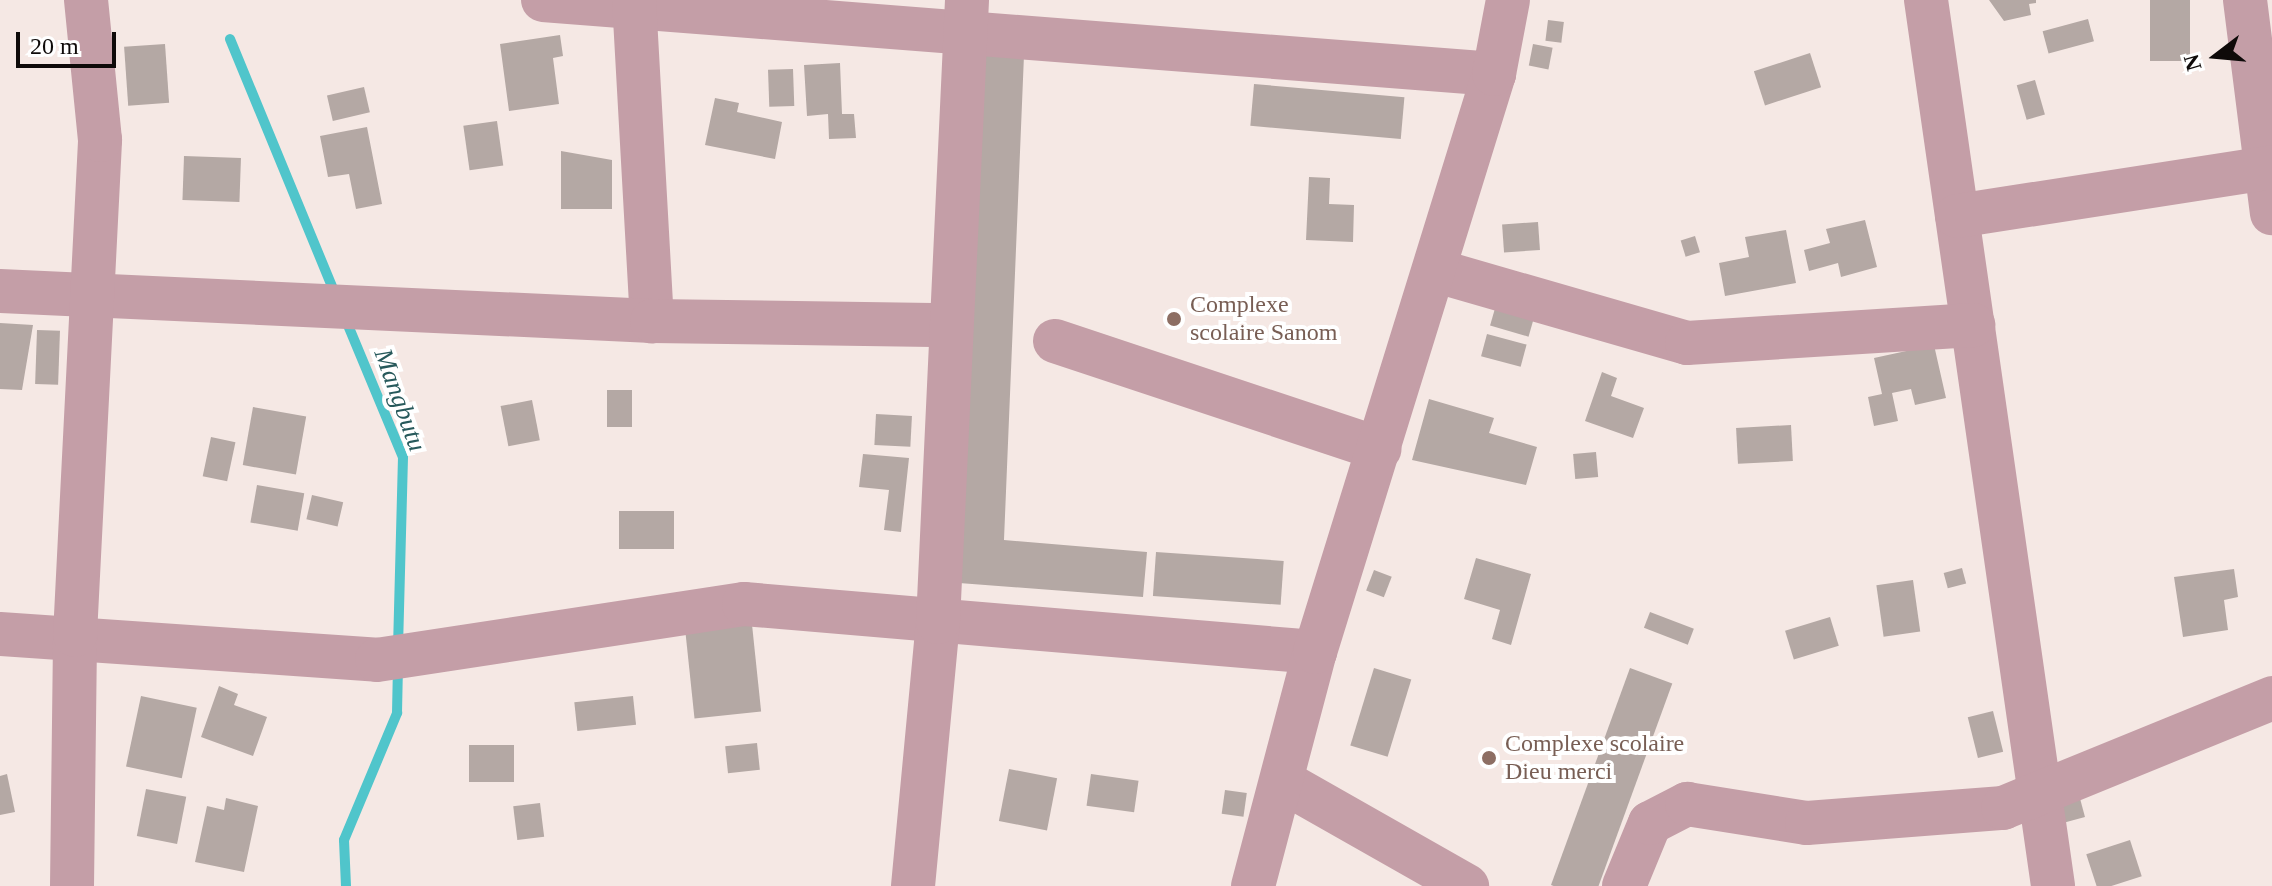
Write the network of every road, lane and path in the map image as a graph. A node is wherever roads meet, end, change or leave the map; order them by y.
1 (86, 0) edge
2 (543, 0) edge
3 (1508, 0) edge
4 (1926, 0) edge
5 (2245, 0) edge
6 (634, 2) edge
7 (964, 16) edge
8 (1494, 74) junction
9 (2269, 167) edge
10 (2272, 213) edge
11 (1957, 216) junction
12 (1434, 270) junction
13 (0, 291) edge
14 (92, 295) junction
15 (652, 321) junction
16 (950, 325) junction
17 (1973, 325) junction
18 (1055, 341) dead end
19 (1380, 449) junction
20 (938, 622) junction
21 (0, 634) edge
22 (75, 635) junction
23 (1315, 652) junction
24 (2272, 698) edge
25 (1282, 781) junction
26 (2039, 792) junction
27 (72, 886) edge
28 (913, 886) edge
29 (1253, 886) edge
30 (1467, 886) edge
31 (1624, 886) edge
32 (2053, 886) edge

1 - 14 street
2 - 6 street
3 - 8 street
4 - 11 street
5 - 9 street
6 - 7 street
6 - 15 street
7 - 8 street
7 - 16 street
8 - 12 street
9 - 10 street
9 - 11 street
11 - 17 street
12 - 17 street
12 - 19 street
13 - 14 street
14 - 15 street
14 - 22 street
15 - 16 street
16 - 20 street
17 - 26 street
18 - 19 street
19 - 23 street
20 - 22 street
20 - 23 street
20 - 28 street
21 - 22 street
22 - 27 street
23 - 25 street
24 - 26 street
25 - 29 street
25 - 30 street
26 - 31 street
26 - 32 street

